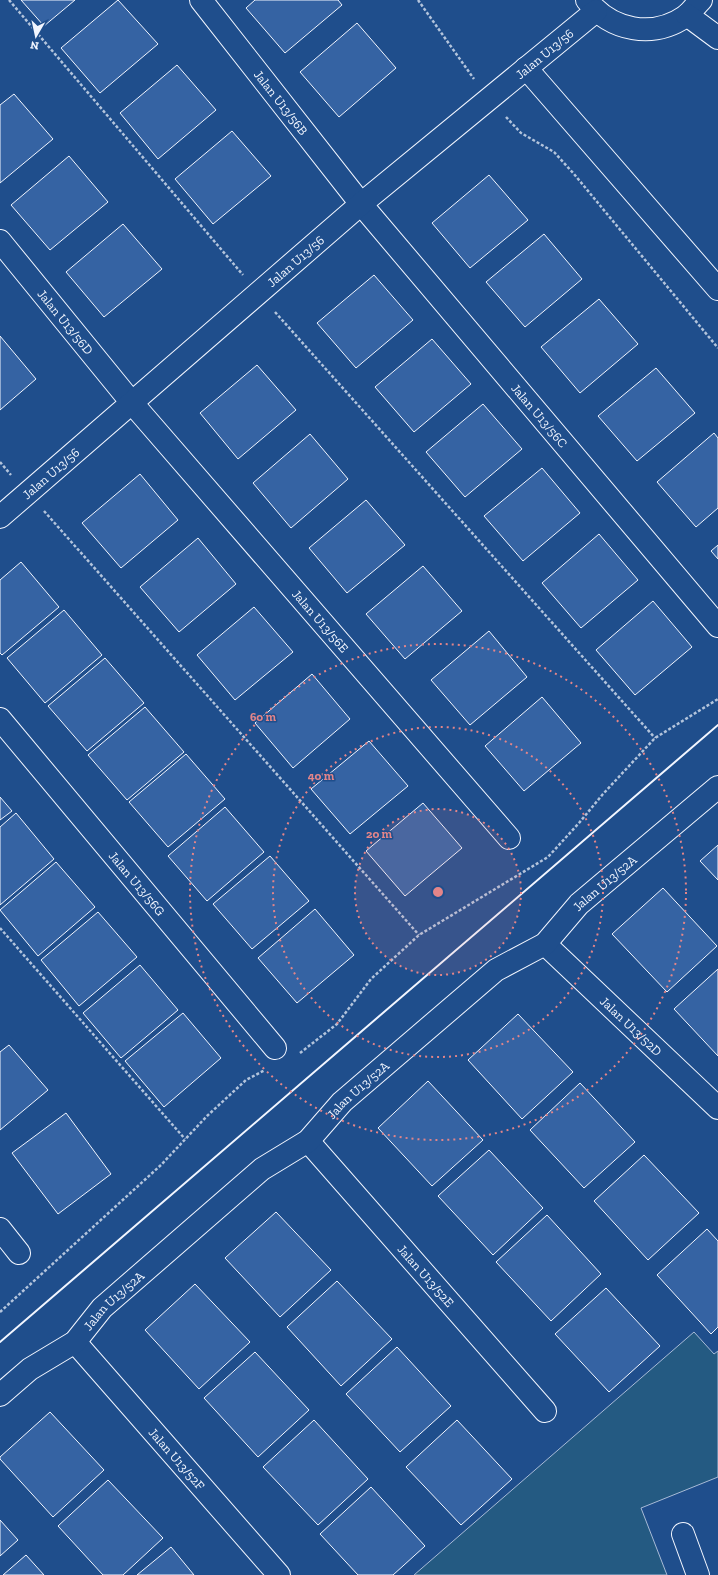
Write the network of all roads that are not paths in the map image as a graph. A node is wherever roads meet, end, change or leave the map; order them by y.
1 (201, 0) edge
2 (592, 5) edge
3 (694, 8) edge
4 (718, 38) edge
5 (526, 68) junction
6 (361, 204) junction
7 (0, 241) edge
8 (718, 290) edge
9 (132, 402) junction
10 (0, 517) edge
11 (718, 626) edge
12 (0, 719) edge
13 (718, 787) edge
14 (509, 838) dead end
15 (545, 944) junction
16 (275, 1048) dead end
17 (718, 1108) edge
18 (308, 1141) junction
19 (0, 1229) edge
20 (19, 1253) dead end
21 (75, 1342) junction
22 (0, 1395) edge
23 (545, 1411) dead end
24 (683, 1534) dead end
25 (279, 1575) edge
26 (698, 1575) edge

1 - 6 street, Jalan U13/56B
2 - 3 street
2 - 5 street, Jalan U13/56
3 - 4 street
5 - 6 street, Jalan U13/56
5 - 8 street
6 - 9 street, Jalan U13/56
6 - 11 street, Jalan U13/56C
7 - 9 street, Jalan U13/56D
9 - 10 street, Jalan U13/56
9 - 14 street, Jalan U13/56E
12 - 16 street, Jalan U13/56G
13 - 15 street, Jalan U13/52A
15 - 17 street, Jalan U13/52D
15 - 18 street, Jalan U13/52A
18 - 21 street, Jalan U13/52A
18 - 23 street, Jalan U13/52E
19 - 20 street
21 - 22 street, Jalan U13/52A
21 - 25 street, Jalan U13/52F
24 - 26 street

